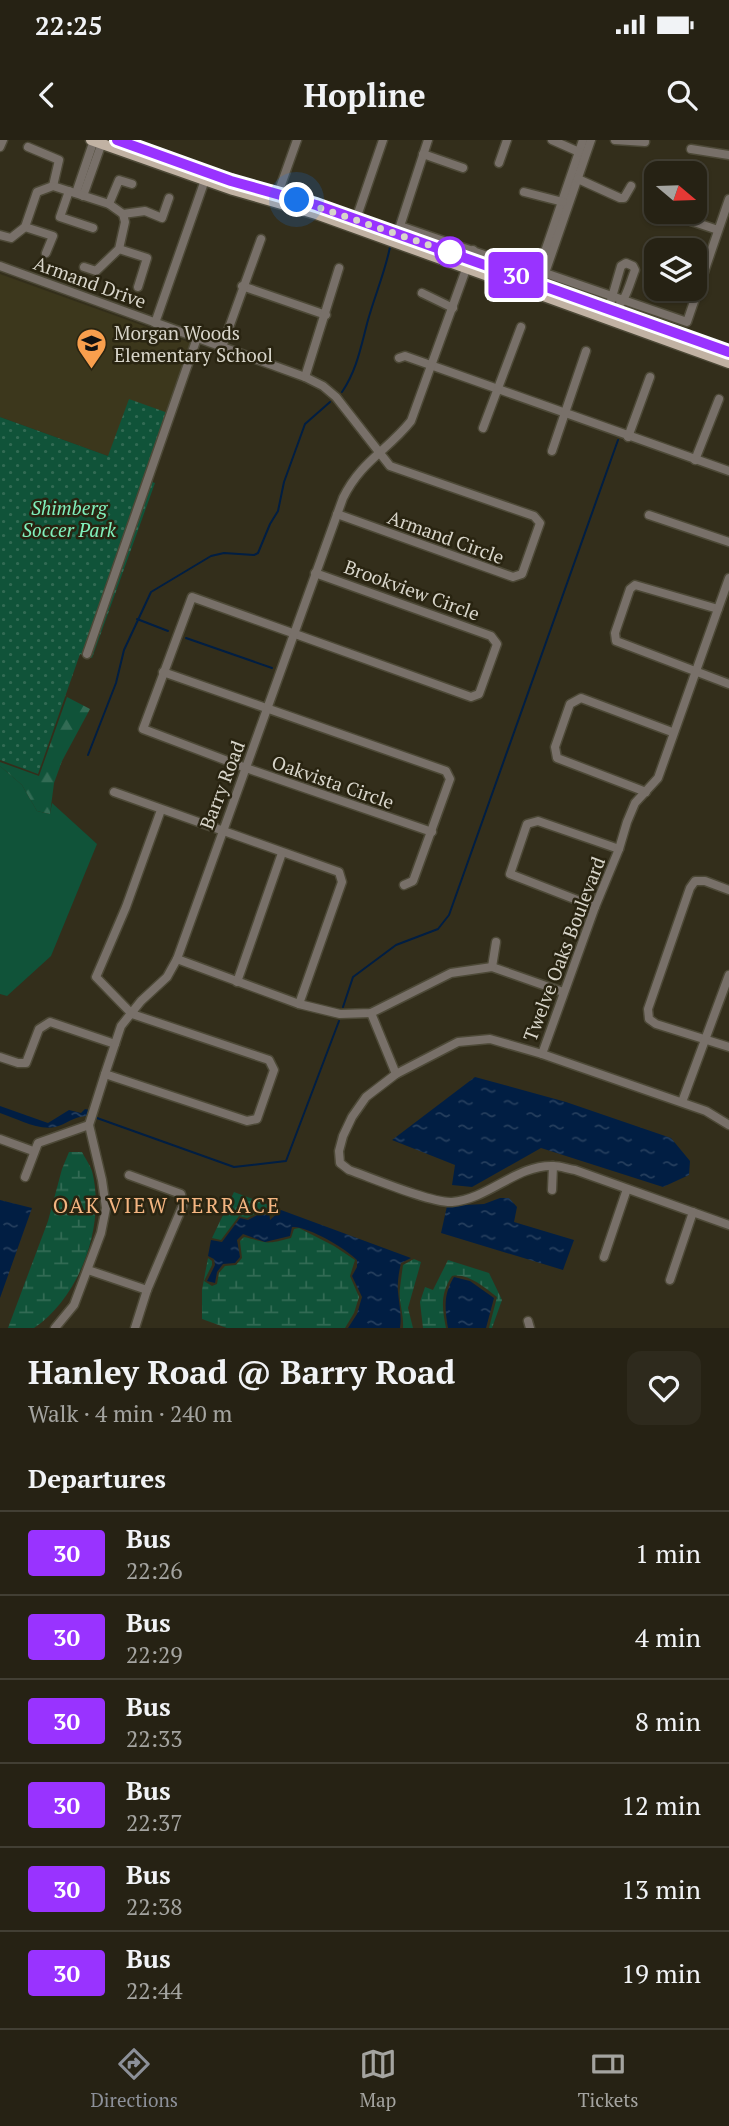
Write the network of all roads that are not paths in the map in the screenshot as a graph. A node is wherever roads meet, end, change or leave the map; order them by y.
1 (3, 140) edge
2 (117, 140) edge
3 (297, 140) edge
4 (383, 140) edge
5 (428, 140) edge
6 (507, 140) edge
7 (552, 140) edge
8 (583, 140) edge
9 (592, 140) edge
10 (615, 140) edge
11 (97, 141) edge
12 (645, 142) dead end
13 (0, 147) edge
14 (28, 147) dead end
15 (691, 149) dead end
16 (579, 152) junction
17 (423, 154) junction
18 (729, 155) edge
19 (499, 163) dead end
20 (463, 168) dead end
21 (206, 177) junction
22 (578, 179) junction
23 (132, 184) dead end
24 (53, 186) junction
25 (631, 187) dead end
26 (524, 192) dead end
27 (76, 193) junction
28 (169, 198) dead end
29 (276, 198) junction
30 (729, 199) edge
31 (563, 202) junction
32 (109, 204) junction
33 (123, 214) junction
34 (354, 223) junction
35 (700, 224) edge
36 (25, 227) junction
37 (93, 228) dead end
38 (718, 230) junction
39 (0, 235) edge
40 (261, 239) dead end
41 (119, 249) junction
42 (46, 253) dead end
43 (471, 254) junction
44 (0, 266) edge
45 (84, 267) dead end
46 (339, 268) dead end
47 (466, 269) junction
48 (242, 286) junction
49 (138, 287) dead end
50 (422, 293) dead end
51 (612, 296) junction
52 (623, 300) junction
53 (453, 309) junction
54 (326, 315) junction
55 (611, 316) junction
56 (155, 323) junction
57 (521, 327) dead end
58 (197, 338) junction
59 (222, 347) junction
60 (586, 351) dead end
61 (729, 352) edge
62 (399, 358) dead end
63 (729, 363) edge
64 (431, 366) junction
65 (305, 377) junction
66 (650, 377) dead end
67 (498, 389) junction
68 (719, 399) dead end
69 (565, 414) junction
70 (483, 428) dead end
71 (628, 437) junction
72 (552, 451) dead end
73 (381, 452) junction
74 (695, 460) junction
75 (729, 471) edge
76 (337, 514) junction
77 (649, 514) dead end
78 (729, 542) edge
79 (315, 573) junction
80 (729, 578) edge
81 (718, 609) junction
82 (294, 634) junction
83 (87, 654) dead end
84 (694, 671) junction
85 (163, 672) junction
86 (729, 684) edge
87 (268, 708) junction
88 (672, 732) junction
89 (246, 768) junction
90 (114, 792) dead end
91 (646, 792) junction
92 (160, 810) junction
93 (221, 831) junction
94 (432, 832) junction
95 (619, 849) junction
96 (282, 853) junction
97 (404, 884) dead end
98 (729, 890) edge
99 (595, 907) junction
100 (496, 942) dead end
101 (177, 959) junction
102 (492, 967) junction
103 (729, 975) edge
104 (237, 982) junction
105 (563, 992) junction
106 (299, 1004) junction
107 (371, 1013) junction
108 (132, 1014) junction
109 (706, 1040) junction
110 (116, 1044) junction
111 (729, 1047) edge
112 (542, 1054) junction
113 (0, 1058) edge
114 (105, 1074) junction
115 (396, 1074) junction
116 (682, 1102) junction
117 (89, 1125) junction
118 (729, 1125) edge
119 (0, 1139) edge
120 (33, 1150) junction
121 (553, 1166) junction
122 (129, 1175) dead end
123 (25, 1177) dead end
124 (627, 1189) junction
125 (552, 1190) dead end
126 (693, 1212) junction
127 (728, 1222) edge
128 (604, 1257) dead end
129 (88, 1270) junction
130 (670, 1280) dead end
131 (147, 1290) junction
132 (55, 1328) edge
133 (135, 1328) edge

1 - 13 street
2 - 21 main road
3 - 29 street
4 - 34 street
5 - 17 street
6 - 19 street
7 - 16 street
8 - 16 street
9 - 22 street
10 - 12 street
11 - 21 main road
11 - 27 street
14 - 24 street
15 - 18 street
16 - 31 street
17 - 20 street
17 - 43 street
21 - 29 main road
21 - 56 street
22 - 25 street
22 - 51 street
23 - 32 street
24 - 27 street
24 - 36 street
26 - 31 street
27 - 32 street
27 - 37 street
28 - 33 street
29 - 34 main road
30 - 38 street
31 - 43 street
32 - 33 street
33 - 41 street
34 - 43 main road
34 - 47 main road
35 - 38 street
36 - 39 street
36 - 42 street
38 - 52 street
40 - 48 street
41 - 45 street
41 - 49 street
43 - 47 street, Barry Road
43 - 55 main road
44 - 56 street, Armand Drive
46 - 54 street
47 - 53 street, Barry Road
47 - 55 main road
48 - 54 street
48 - 59 street
50 - 53 street
51 - 52 street
51 - 52 street
51 - 55 street
52 - 55 street
53 - 64 street, Barry Road
54 - 65 street
55 - 61 main road
55 - 63 main road
56 - 58 street, Armand Drive
57 - 67 street
58 - 59 street, Armand Drive
58 - 83 street
59 - 65 street, Armand Drive
60 - 69 street
62 - 64 street
64 - 67 street
64 - 73 street, Barry Road
65 - 73 street, Armand Drive
66 - 71 street
67 - 69 street
67 - 70 street
68 - 74 street
69 - 71 street
69 - 72 street
71 - 74 street
73 - 76 street, Barry Road
73 - 76 street, Armand Circle
74 - 75 street
76 - 79 street, Barry Road
77 - 78 street
79 - 82 street, Barry Road
79 - 82 street, Brookview Circle
80 - 81 street, Twelve Oaks Boulevard
81 - 84 street, Twelve Oaks Boulevard
81 - 84 street
82 - 85 street, Oakvista Circle
82 - 87 street, Barry Road
84 - 86 street
84 - 88 street, Twelve Oaks Boulevard
85 - 87 street
85 - 89 street, Oakvista Circle
87 - 89 street, Barry Road
87 - 94 street
88 - 91 street, Twelve Oaks Boulevard
88 - 91 street
89 - 93 street, Barry Road
89 - 94 street, Oakvista Circle
90 - 92 street
91 - 95 street, Twelve Oaks Boulevard
92 - 93 street
92 - 108 street
93 - 96 street
93 - 101 street, Barry Road
94 - 97 street
95 - 99 street, Twelve Oaks Boulevard
95 - 99 street
96 - 104 street
96 - 106 street
98 - 109 street
99 - 105 street, Twelve Oaks Boulevard
100 - 102 street
101 - 104 street
101 - 108 street, Barry Road
102 - 105 street
102 - 107 street
103 - 109 street
104 - 106 street
105 - 112 street, Twelve Oaks Boulevard
106 - 107 street
107 - 115 street
108 - 110 street, Barry Road
108 - 114 street
109 - 111 street
109 - 116 street
110 - 113 street
110 - 114 street, Barry Road
112 - 115 street, Twelve Oaks Boulevard
112 - 116 street
114 - 117 street, Barry Road
115 - 121 street, Twelve Oaks Boulevard
116 - 118 street
117 - 120 street
117 - 129 street
119 - 120 street
120 - 123 street
121 - 124 street, Twelve Oaks Boulevard
121 - 125 street
122 - 131 street
124 - 126 street, Twelve Oaks Boulevard
124 - 128 street
126 - 127 street, Twelve Oaks Boulevard
126 - 130 street
129 - 131 street
129 - 132 street
131 - 133 street

